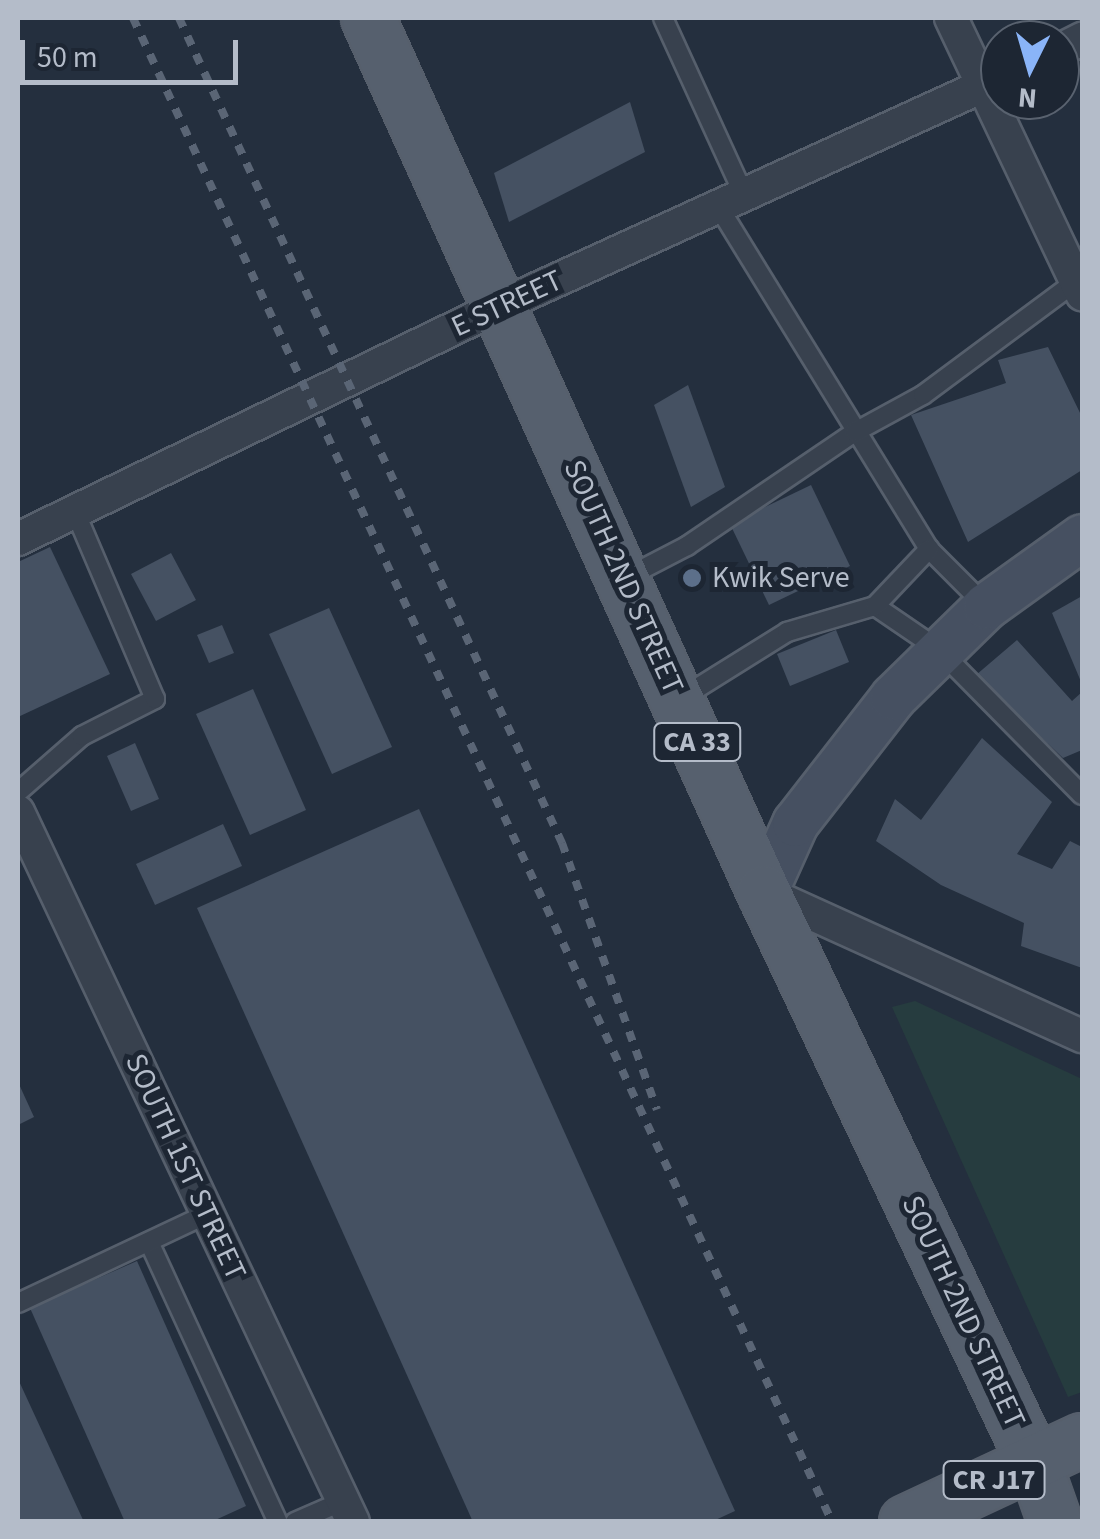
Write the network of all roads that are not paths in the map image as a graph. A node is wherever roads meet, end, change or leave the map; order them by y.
1 (368, 18) edge
2 (662, 18) edge
3 (951, 18) edge
4 (980, 62) edge
5 (980, 88) edge
6 (1009, 120) edge
7 (731, 200) junction
8 (1080, 283) edge
9 (502, 305) junction
10 (855, 432) junction
11 (75, 511) junction
12 (1082, 538) edge
13 (18, 539) edge
14 (928, 549) junction
15 (624, 578) junction
16 (875, 606) junction
17 (986, 606) junction
18 (938, 649) junction
19 (678, 700) junction
20 (18, 792) edge
21 (1082, 795) edge
22 (18, 812) edge
23 (764, 892) junction
24 (1082, 1036) edge
25 (207, 1214) junction
26 (149, 1242) junction
27 (18, 1303) edge
28 (1082, 1440) edge
29 (1034, 1462) junction
30 (348, 1511) edge
31 (278, 1522) edge
32 (296, 1522) edge
33 (906, 1522) edge
34 (1055, 1522) edge

1 - 9 main road, SOUTH 2ND STREET / CA 33
2 - 7 lane
3 - 4 street
5 - 7 street, E STREET
6 - 8 street
7 - 9 street, E STREET
7 - 10 lane
8 - 10 lane
9 - 11 street, E STREET
9 - 15 main road, SOUTH 2ND STREET / CA 33
10 - 14 lane
10 - 15 lane
11 - 13 street, E STREET
11 - 20 lane
12 - 17 street
14 - 16 lane
14 - 17 lane
15 - 19 main road, SOUTH 2ND STREET / CA 33
16 - 18 lane
16 - 19 lane
17 - 18 street
18 - 21 lane
18 - 23 street
19 - 23 main road, SOUTH 2ND STREET / CA 33
22 - 25 street, SOUTH 1ST STREET
23 - 24 street
23 - 29 main road, SOUTH 2ND STREET / CA 33
25 - 26 lane
25 - 30 street, SOUTH 1ST STREET
26 - 27 lane
26 - 31 lane
28 - 29 main road, CR J17
29 - 33 main road, CR J17
29 - 34 main road, CA 33
30 - 32 lane

